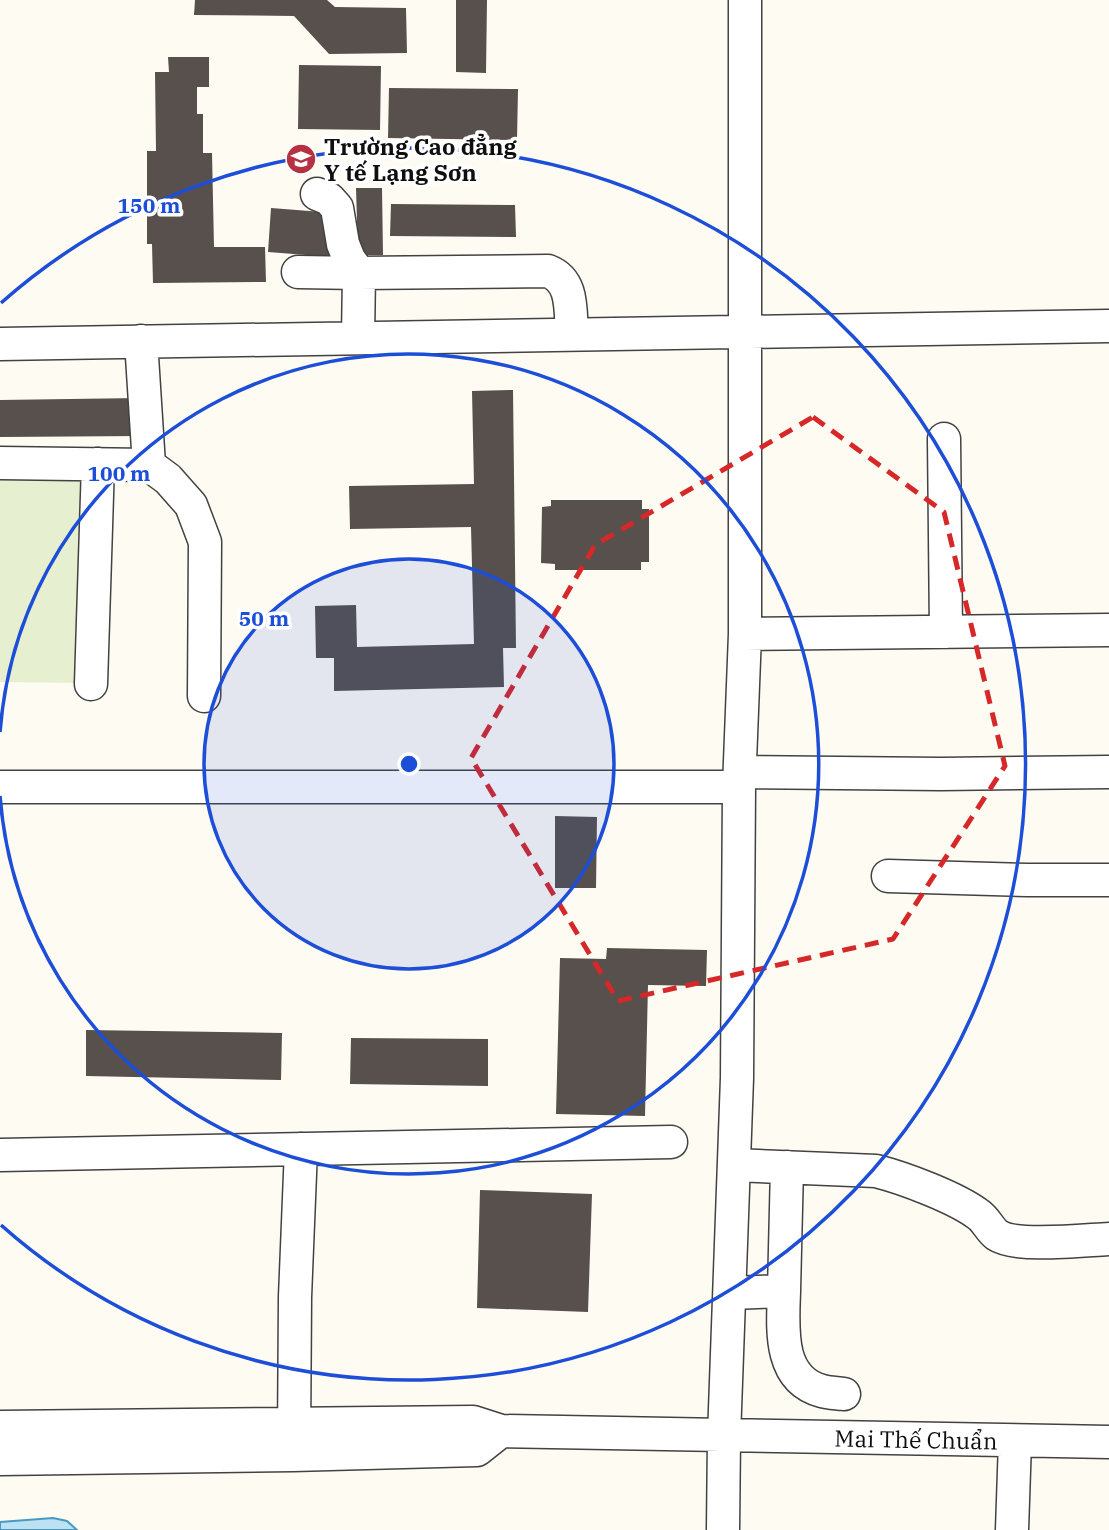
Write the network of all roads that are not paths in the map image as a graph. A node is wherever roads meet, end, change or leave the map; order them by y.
1 (745, 0) edge
2 (317, 194) dead end
3 (298, 272) dead end
4 (359, 272) junction
5 (1109, 326) edge
6 (746, 331) junction
7 (572, 334) junction
8 (358, 338) junction
9 (141, 341) junction
10 (0, 344) edge
11 (944, 439) dead end
12 (0, 463) edge
13 (98, 464) junction
14 (149, 465) junction
15 (1109, 630) edge
16 (946, 632) junction
17 (745, 634) junction
18 (91, 684) dead end
19 (204, 696) dead end
20 (1109, 772) edge
21 (740, 779) junction
22 (0, 787) edge
23 (888, 876) dead end
24 (1109, 880) edge
25 (671, 1142) dead end
26 (301, 1149) junction
27 (0, 1155) edge
28 (735, 1165) junction
29 (787, 1167) junction
30 (1109, 1239) edge
31 (783, 1291) junction
32 (730, 1293) junction
33 (844, 1394) dead end
34 (294, 1423) junction
35 (0, 1427) edge
36 (501, 1431) junction
37 (724, 1437) junction
38 (1015, 1441) junction
39 (1109, 1442) edge
40 (293, 1455) junction
41 (0, 1459) edge
42 (723, 1530) edge
43 (1012, 1530) edge

1 - 6 street
2 - 4 street
3 - 4 street
4 - 7 street
4 - 8 street
5 - 6 street
6 - 7 street
6 - 17 street
7 - 8 street
8 - 9 street
9 - 10 street
9 - 14 street
11 - 16 street
12 - 13 street
13 - 14 street
13 - 18 street
14 - 19 street
15 - 16 street
16 - 17 street
17 - 21 street
20 - 21 street
21 - 22 street
21 - 28 street
23 - 24 street
25 - 26 street
26 - 27 street
26 - 34 street
28 - 29 street
28 - 32 street
29 - 30 street
29 - 31 street
31 - 32 street
31 - 33 street
32 - 37 street
34 - 35 street, Mai Thế Chuẩn
34 - 36 street, Mai Thế Chuẩn
34 - 40 street
36 - 37 street, Mai Thế Chuẩn
36 - 40 street
37 - 38 street, Mai Thế Chuẩn
37 - 42 street
38 - 39 street, Mai Thế Chuẩn
38 - 43 street
40 - 41 street

